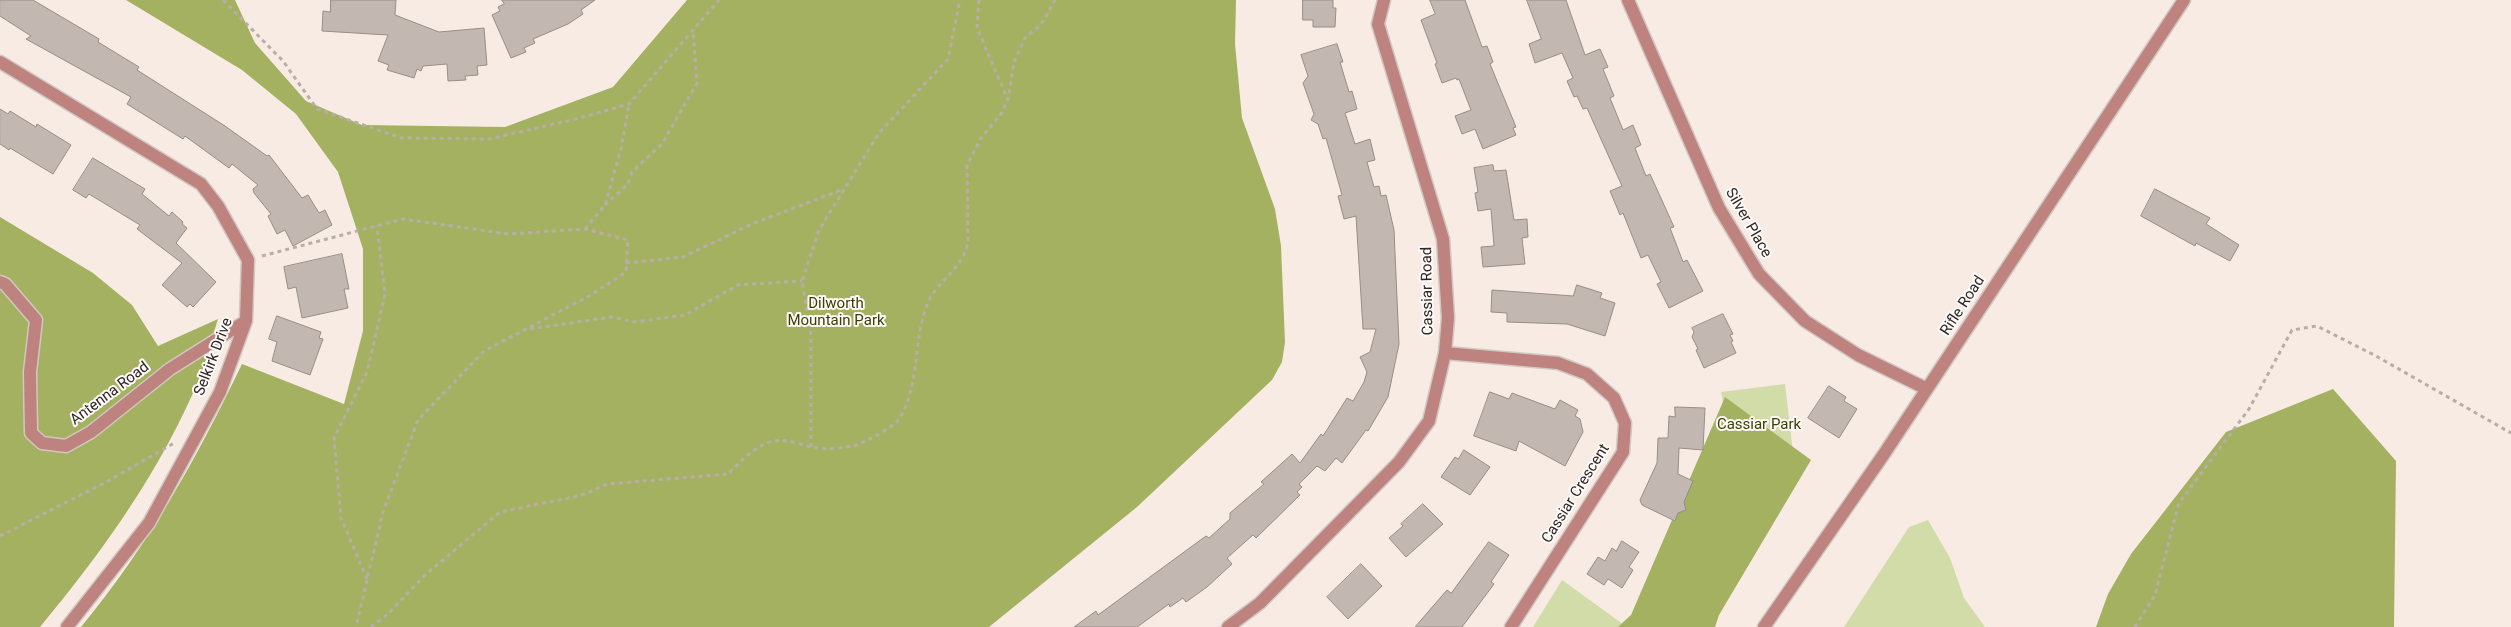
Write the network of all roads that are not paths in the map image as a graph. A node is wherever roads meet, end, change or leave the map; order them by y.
1 (1384, 0) edge
2 (1628, 0) edge
3 (2184, 0) edge
4 (0, 62) edge
5 (0, 282) edge
6 (246, 321) junction
7 (1445, 353) junction
8 (1927, 389) junction
9 (67, 627) edge
10 (1228, 627) edge
11 (1511, 627) edge
12 (1764, 627) edge

1 - 7 street, Cassiar Road
2 - 8 street, Silver Place
3 - 8 street, Rifle Road
4 - 6 street, Selkirk Drive
5 - 6 street, Antenna Road
6 - 9 street, Selkirk Drive
7 - 10 street, Cassiar Road
7 - 11 street, Cassiar Crescent
8 - 12 street, Rifle Road

